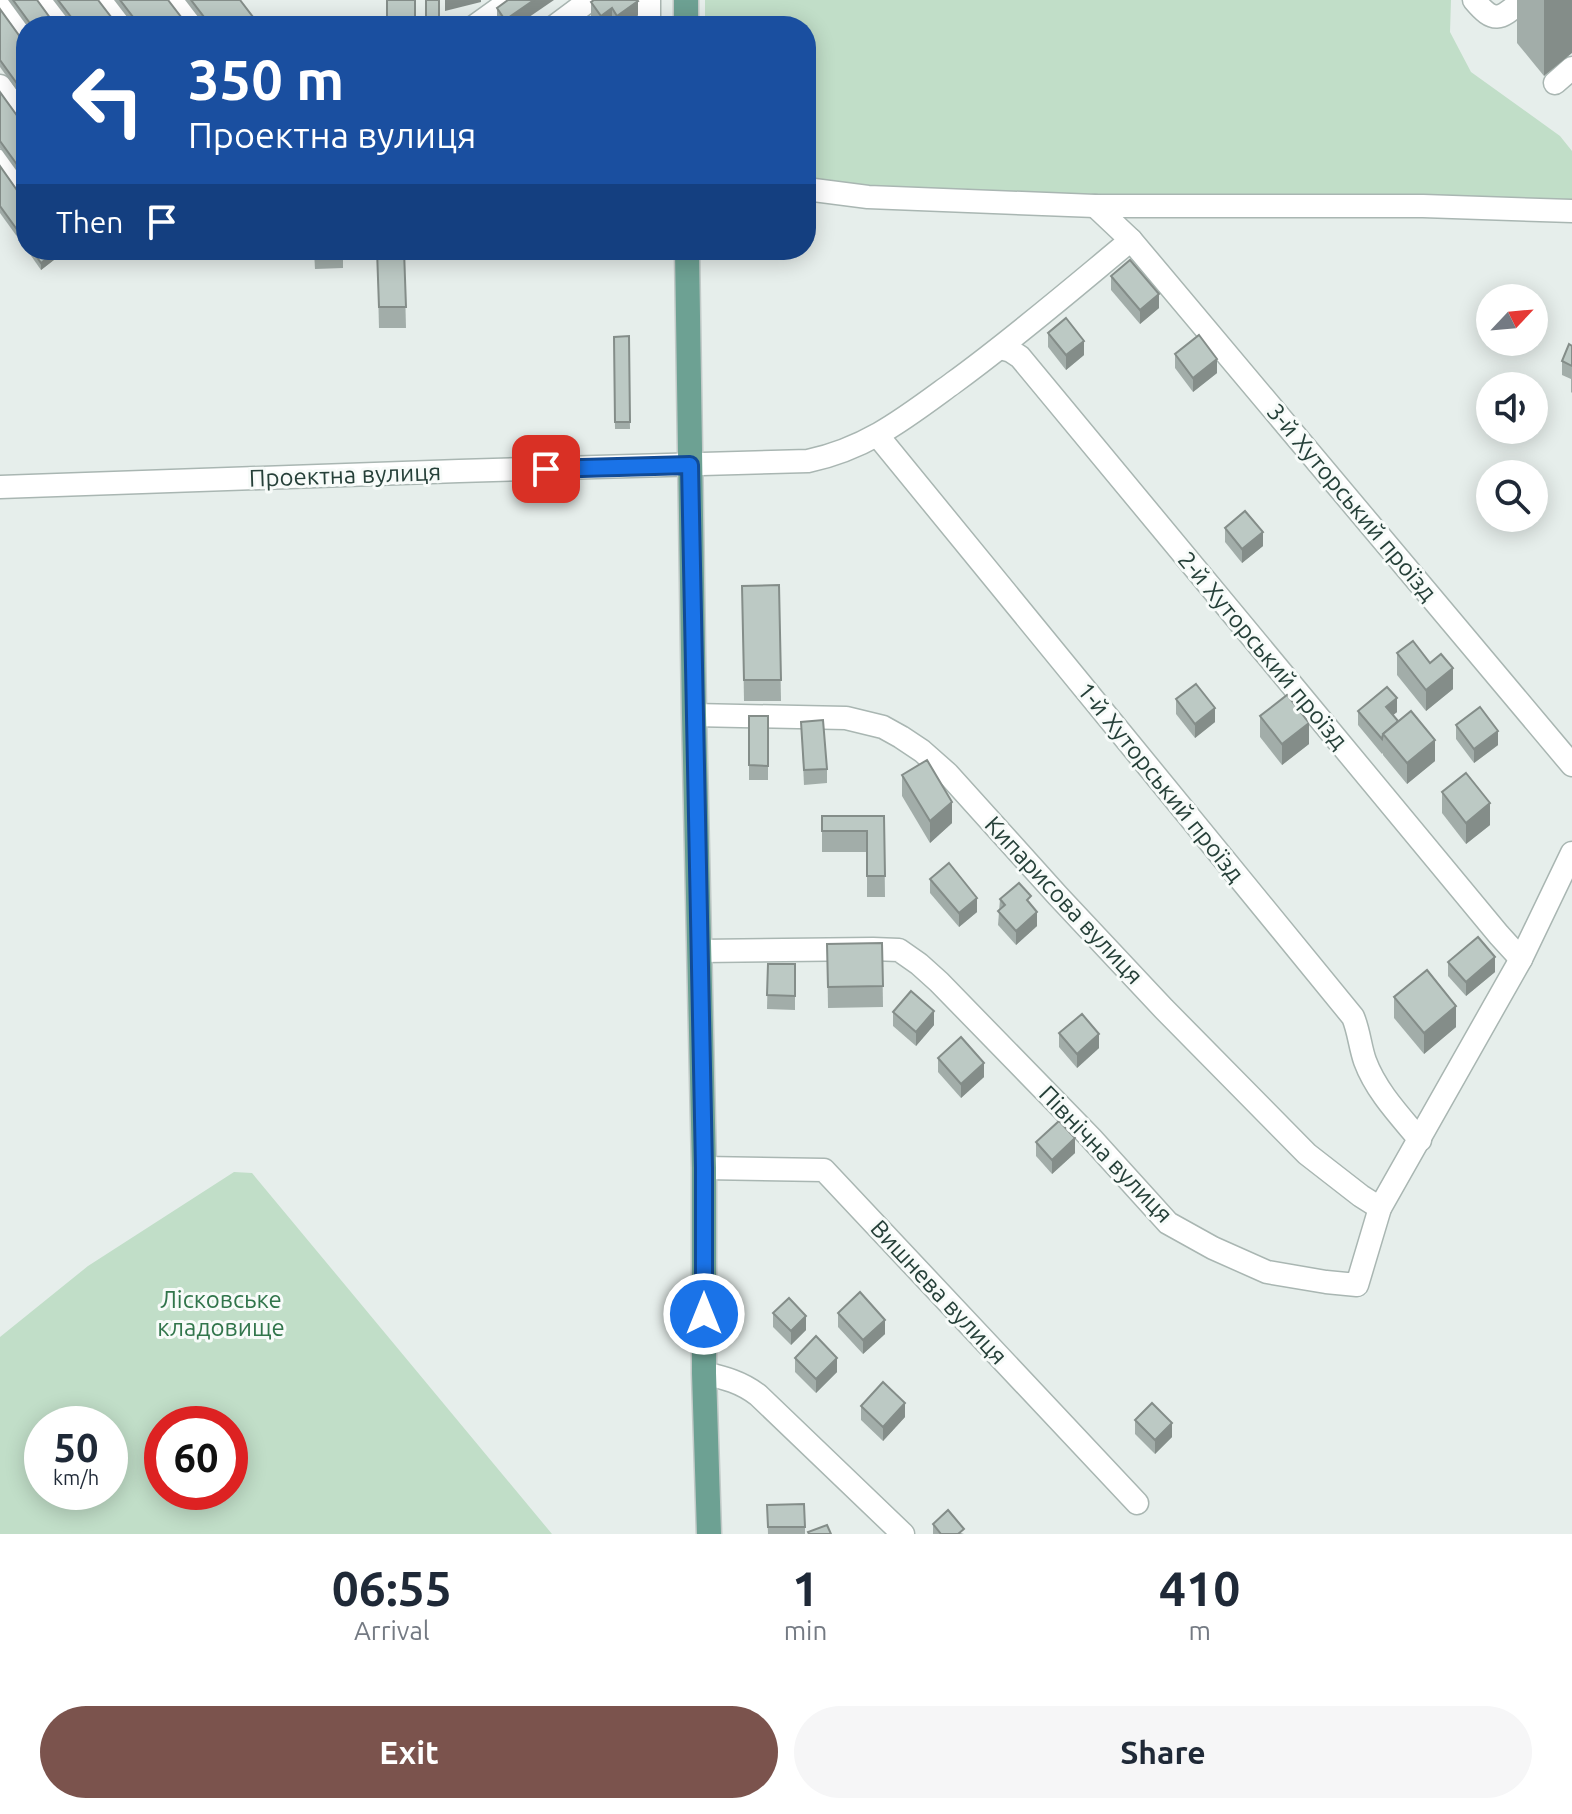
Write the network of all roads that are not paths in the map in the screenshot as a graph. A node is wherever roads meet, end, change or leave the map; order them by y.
1 (41, 0) edge
2 (102, 0) edge
3 (172, 0) edge
4 (590, 0) edge
5 (1474, 0) edge
6 (1523, 0) edge
7 (502, 3) edge
8 (0, 4) edge
9 (53, 16) edge
10 (114, 16) edge
11 (185, 16) edge
12 (487, 16) edge
13 (568, 16) edge
14 (16, 26) edge
15 (0, 86) edge
16 (16, 108) edge
17 (0, 161) edge
18 (16, 183) edge
19 (816, 190) edge
20 (1095, 206) junction
21 (1572, 211) edge
22 (1131, 240) junction
23 (687, 260) edge
24 (1000, 348) junction
25 (878, 436) junction
26 (690, 465) junction
27 (0, 487) edge
28 (694, 715) junction
29 (1572, 765) edge
30 (1572, 853) edge
31 (700, 951) junction
32 (1521, 959) junction
33 (1420, 1140) junction
34 (704, 1168) junction
35 (1380, 1208) junction
36 (704, 1373) junction
37 (1137, 1503) dead end
38 (709, 1534) edge
39 (903, 1534) edge

1 - 9 street
2 - 10 street
3 - 11 street
4 - 13 street
5 - 6 street
7 - 12 street
8 - 14 street
15 - 16 street
17 - 18 street
19 - 20 street
20 - 21 street
20 - 22 street, 3-й Хуторський проїзд
22 - 24 street, Проектна вулиця
22 - 29 street, 3-й Хуторський проїзд
23 - 26 main road
24 - 25 street, Проектна вулиця
24 - 32 street, 2-й Хуторський проїзд
25 - 26 street, Проектна вулиця
25 - 33 street, 1-й Хуторський проїзд
26 - 27 street, Проектна вулиця
26 - 28 main road
28 - 31 main road
28 - 35 street, Кипарисова вулиця
30 - 32 street, Північна вулиця
31 - 34 main road
31 - 35 street, Північна вулиця
32 - 33 street, Північна вулиця
33 - 35 street, Північна вулиця
34 - 36 main road
34 - 37 street, Вишнева вулиця
36 - 38 main road
36 - 39 street

